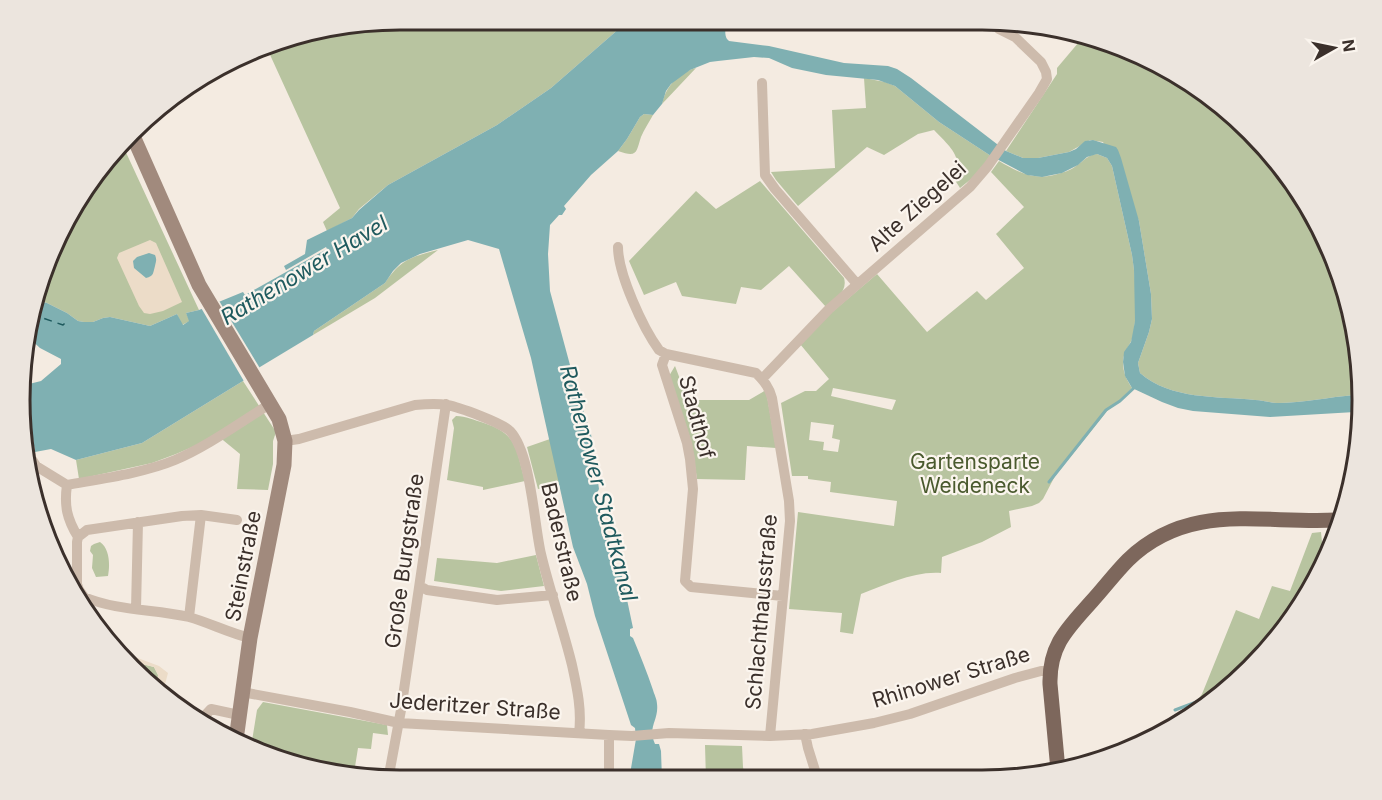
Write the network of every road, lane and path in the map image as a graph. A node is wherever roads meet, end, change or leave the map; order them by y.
1 (1004, 31) edge
2 (762, 83) dead end
3 (135, 141) edge
4 (618, 247) dead end
5 (857, 284) junction
6 (666, 354) junction
7 (762, 379) junction
8 (270, 404) junction
9 (446, 404) junction
10 (285, 441) junction
11 (36, 466) edge
12 (67, 485) junction
13 (201, 515) junction
14 (237, 520) dead end
15 (1332, 520) edge
16 (138, 522) junction
17 (78, 537) junction
18 (77, 580) edge
19 (420, 586) junction
20 (553, 595) junction
21 (783, 596) junction
22 (87, 598) edge
23 (136, 609) junction
24 (189, 617) junction
25 (250, 638) junction
26 (1050, 671) junction
27 (242, 692) junction
28 (206, 715) edge
29 (239, 715) junction
30 (399, 723) junction
31 (237, 732) edge
32 (579, 733) junction
33 (805, 734) junction
34 (609, 735) junction
35 (636, 735) joint
36 (770, 736) junction
37 (1057, 762) edge
38 (390, 770) edge
39 (609, 770) edge
40 (815, 770) edge

1 - 5 street, Alte Ziegelei
2 - 5 street
3 - 8 main road, Steinstraße
4 - 6 street, Stadthof
5 - 7 street, Alte Ziegelei
6 - 7 street
6 - 21 street, Stadthof
7 - 21 street, Schlachthausstraße
8 - 10 main road, Steinstraße
8 - 12 street
9 - 10 street
9 - 19 street, Große Burgstraße
9 - 20 street, Baderstraße
10 - 25 main road, Steinstraße
11 - 12 street
12 - 17 street
13 - 14 street
13 - 16 street
13 - 24 street
15 - 26 main road, Rhinower Straße
16 - 17 street
16 - 23 street
17 - 18 street
19 - 20 street
19 - 30 street, Große Burgstraße
20 - 32 street, Baderstraße
21 - 36 street, Schlachthausstraße
22 - 23 street
23 - 24 street
24 - 25 street
25 - 27 main road, Steinstraße
26 - 33 street, Rhinower Straße
26 - 37 main road
27 - 29 main road, Steinstraße
27 - 30 street, Jederitzer Straße
28 - 29 street
29 - 31 main road, Steinstraße
30 - 32 street, Jederitzer Straße
30 - 38 street, Große Burgstraße
32 - 34 street, Jederitzer Straße
33 - 36 street, Rhinower Straße
33 - 40 street
34 - 35 street, Jederitzer Straße
34 - 39 street
35 - 36 street, Rhinower Straße

